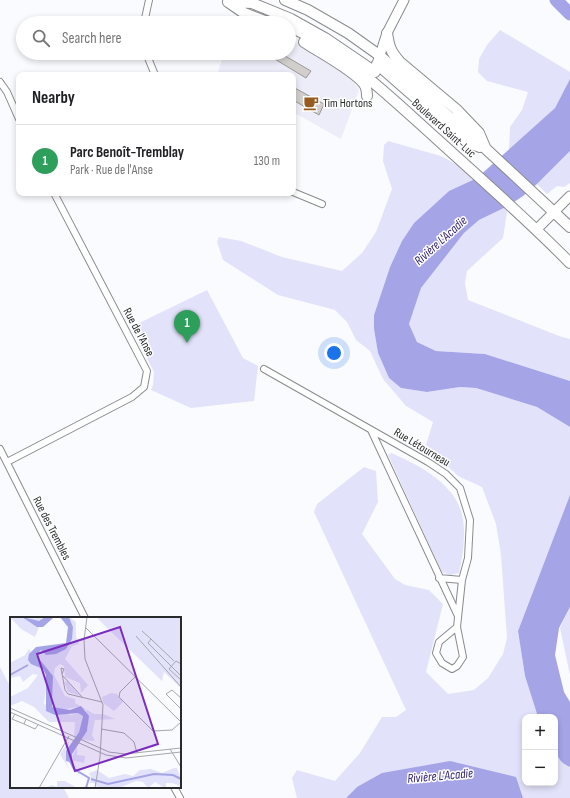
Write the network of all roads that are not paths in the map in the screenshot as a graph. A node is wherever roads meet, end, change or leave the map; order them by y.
1 (149, 0) edge
2 (284, 0) edge
3 (404, 0) edge
4 (223, 1) edge
5 (146, 16) edge
6 (253, 16) edge
7 (266, 16) edge
8 (284, 16) edge
9 (296, 22) edge
10 (296, 30) edge
11 (387, 32) junction
12 (296, 37) edge
13 (149, 60) edge
14 (376, 68) junction
15 (154, 72) edge
16 (0, 82) edge
17 (367, 96) dead end
18 (16, 112) edge
19 (486, 149) junction
20 (296, 193) edge
21 (56, 196) edge
22 (570, 196) edge
23 (322, 204) dead end
24 (555, 212) junction
25 (570, 227) edge
26 (537, 229) junction
27 (570, 263) edge
28 (264, 369) dead end
29 (371, 430) junction
30 (0, 448) edge
31 (7, 462) junction
32 (439, 578) junction
33 (462, 580) junction
34 (458, 616) junction
35 (84, 617) edge
36 (457, 627) junction
37 (175, 788) edge
38 (180, 798) edge

1 - 5 street
2 - 14 main road, Boulevard Saint-Luc
3 - 11 street
4 - 6 main road
4 - 7 main road
4 - 8 main road
9 - 14 main road
10 - 14 main road, Boulevard Saint-Luc
11 - 14 street
11 - 19 main road
12 - 17 main road
13 - 15 street
14 - 19 main road
14 - 26 main road, Boulevard Saint-Luc
16 - 18 street
19 - 24 main road, Boulevard Saint-Luc
20 - 23 street
21 - 31 street, Rue de l'Anse
22 - 24 street
24 - 25 main road, Boulevard Saint-Luc
24 - 26 street
26 - 27 main road, Boulevard Saint-Luc
28 - 29 street, Rue Létourneau
29 - 32 street, Rue Létourneau
29 - 33 street, Rue Létourneau
30 - 31 street, Rue des Trembles
31 - 35 street, Rue des Trembles
32 - 33 street
32 - 34 street, Rue Létourneau
33 - 34 street, Rue Létourneau
34 - 36 street, Rue Létourneau
36 - 36 street, Rue Létourneau
37 - 38 street

